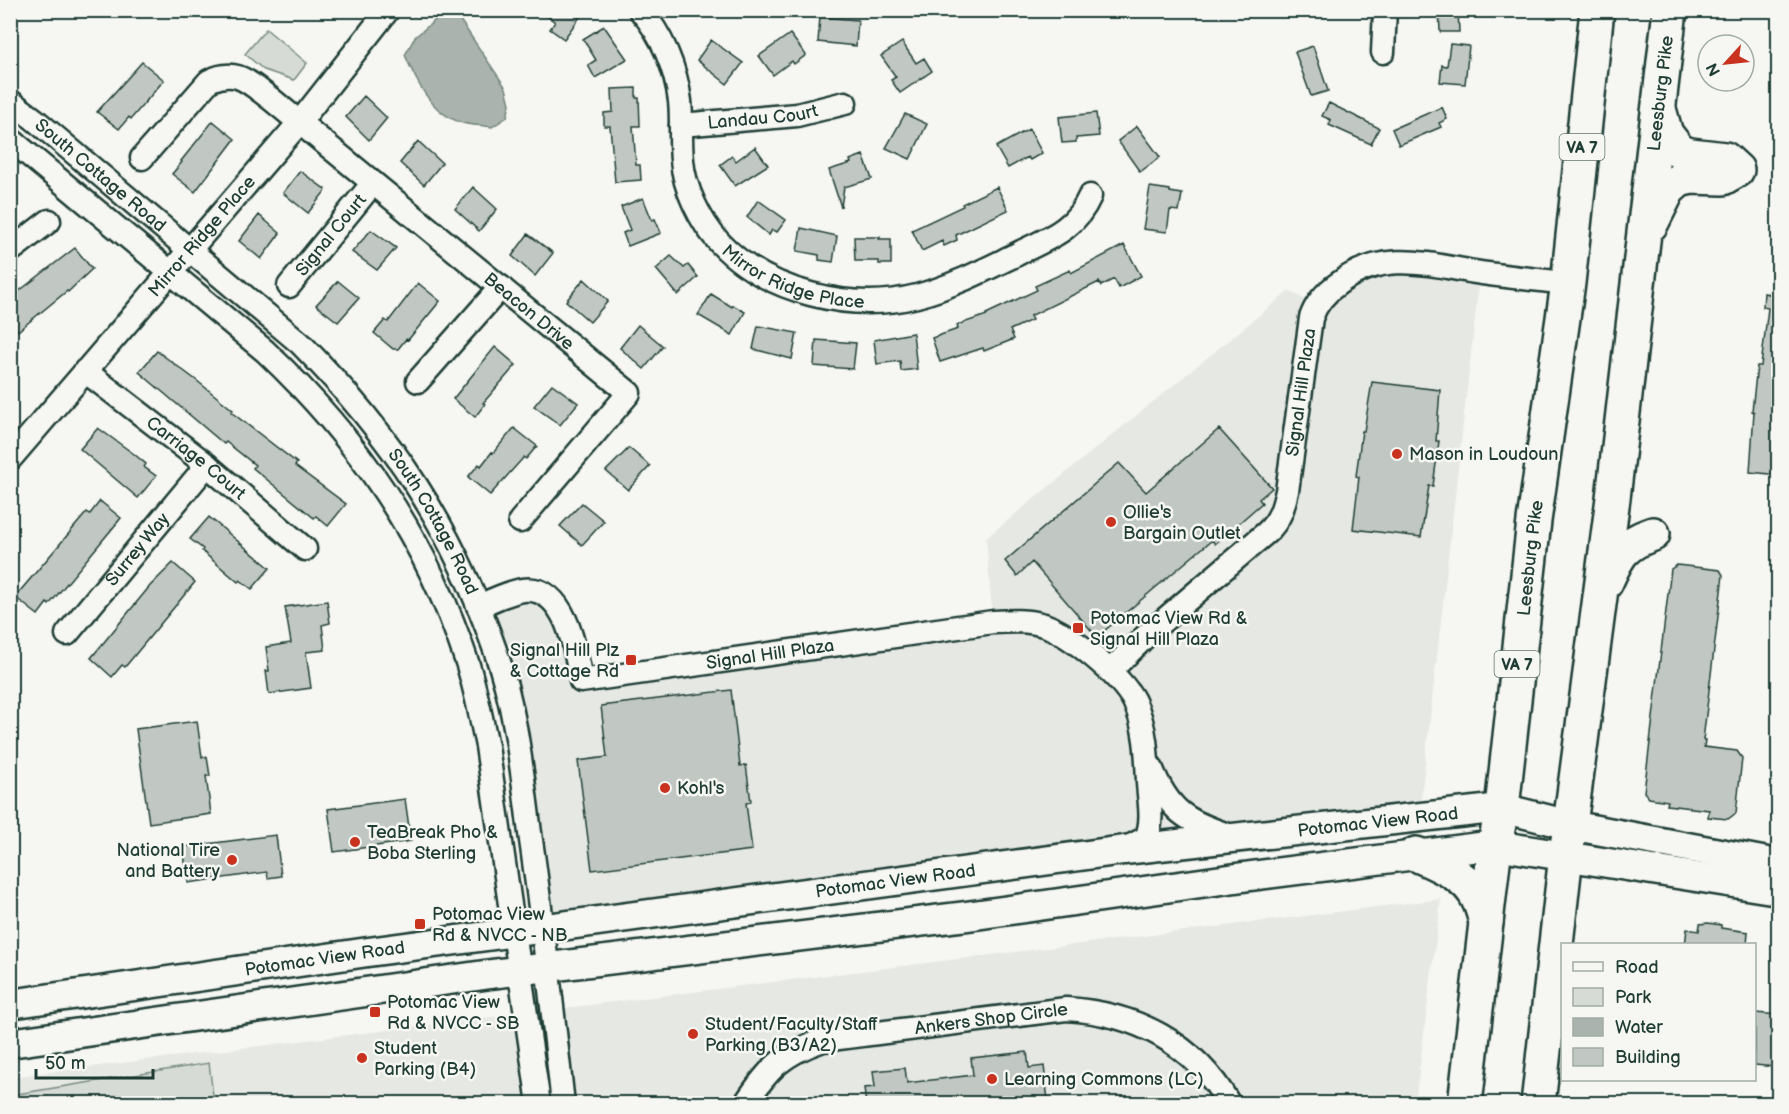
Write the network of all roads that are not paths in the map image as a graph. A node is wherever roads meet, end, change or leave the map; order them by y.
1 (388, 10) edge
2 (640, 10) edge
3 (1384, 10) edge
4 (1597, 10) edge
5 (1670, 10) edge
6 (1383, 52) dead end
7 (10, 101) edge
8 (845, 103) dead end
9 (1659, 108) junction
10 (299, 123) junction
11 (681, 125) junction
12 (10, 139) edge
13 (142, 158) dead end
14 (373, 183) junction
15 (1090, 196) dead end
16 (49, 221) dead end
17 (1643, 240) junction
18 (190, 250) junction
19 (10, 251) edge
20 (170, 273) junction
21 (1568, 283) junction
22 (289, 286) dead end
23 (501, 287) junction
24 (85, 371) junction
25 (418, 381) dead end
26 (10, 459) edge
27 (207, 465) junction
28 (1612, 498) junction
29 (520, 521) dead end
30 (305, 549) dead end
31 (1601, 595) junction
32 (478, 606) junction
33 (67, 634) dead end
34 (1110, 671) junction
35 (1147, 755) junction
36 (1502, 808) junction
37 (1232, 836) junction
38 (1568, 840) junction
39 (1495, 845) junction
40 (1124, 850) junction
41 (1416, 854) junction
42 (1779, 864) edge
43 (1779, 890) edge
44 (1486, 922) junction
45 (529, 930) junction
46 (534, 968) junction
47 (10, 1004) edge
48 (10, 1043) edge
49 (539, 1104) edge
50 (563, 1104) edge
51 (745, 1104) edge
52 (1229, 1104) edge
53 (1465, 1104) edge
54 (1538, 1104) edge

1 - 10 street, Mirror Ridge Place
2 - 11 street, Mirror Ridge Place
3 - 6 street
4 - 21 highway, Leesburg Pike / VA 7
5 - 9 highway, Leesburg Pike
7 - 18 street, South Cottage Road
8 - 11 street, Landau Court
9 - 17 highway, Leesburg Pike
9 - 17 highway
10 - 13 street, Beacon Drive
10 - 14 street, Beacon Drive
10 - 18 street, Mirror Ridge Place
11 - 15 street, Mirror Ridge Place
12 - 20 street, South Cottage Road
14 - 22 street, Signal Court
14 - 23 street, Beacon Drive
16 - 19 street
17 - 28 highway, Leesburg Pike
18 - 20 street, Mirror Ridge Place
18 - 32 street, South Cottage Road
20 - 24 street, Mirror Ridge Place
20 - 45 street, South Cottage Road
21 - 34 street, Signal Hill Plaza
21 - 36 highway, Leesburg Pike / VA 7
23 - 25 street
23 - 29 street, Beacon Drive
24 - 26 street, Mirror Ridge Place
24 - 27 street, Carriage Court
27 - 30 street, Carriage Court
27 - 33 street, Surrey Way
28 - 31 highway, Leesburg Pike
28 - 31 highway
31 - 38 highway, Leesburg Pike
32 - 34 street, Signal Hill Plaza
32 - 45 street, South Cottage Road
34 - 35 street, Signal Hill Plaza
35 - 37 street
35 - 40 street
36 - 37 main road, Potomac View Road
36 - 38 main road, Potomac View Road
36 - 39 highway, Leesburg Pike / VA 7
37 - 40 main road, Potomac View Road
38 - 39 main road, Potomac View Road
38 - 42 main road, Potomac View Road
38 - 43 main road, Potomac View Road
38 - 54 highway, Leesburg Pike
39 - 41 main road, Potomac View Road
39 - 44 highway, Leesburg Pike / VA 7
40 - 45 main road, Potomac View Road
41 - 44 highway
41 - 46 main road, Potomac View Road
44 - 53 highway, Leesburg Pike / VA 7
45 - 46 street, South Cottage Road
45 - 47 main road, Potomac View Road
46 - 48 main road, Potomac View Road
46 - 49 street, South Cottage Road
46 - 50 street, South Cottage Road
51 - 52 street, Ankers Shop Circle

